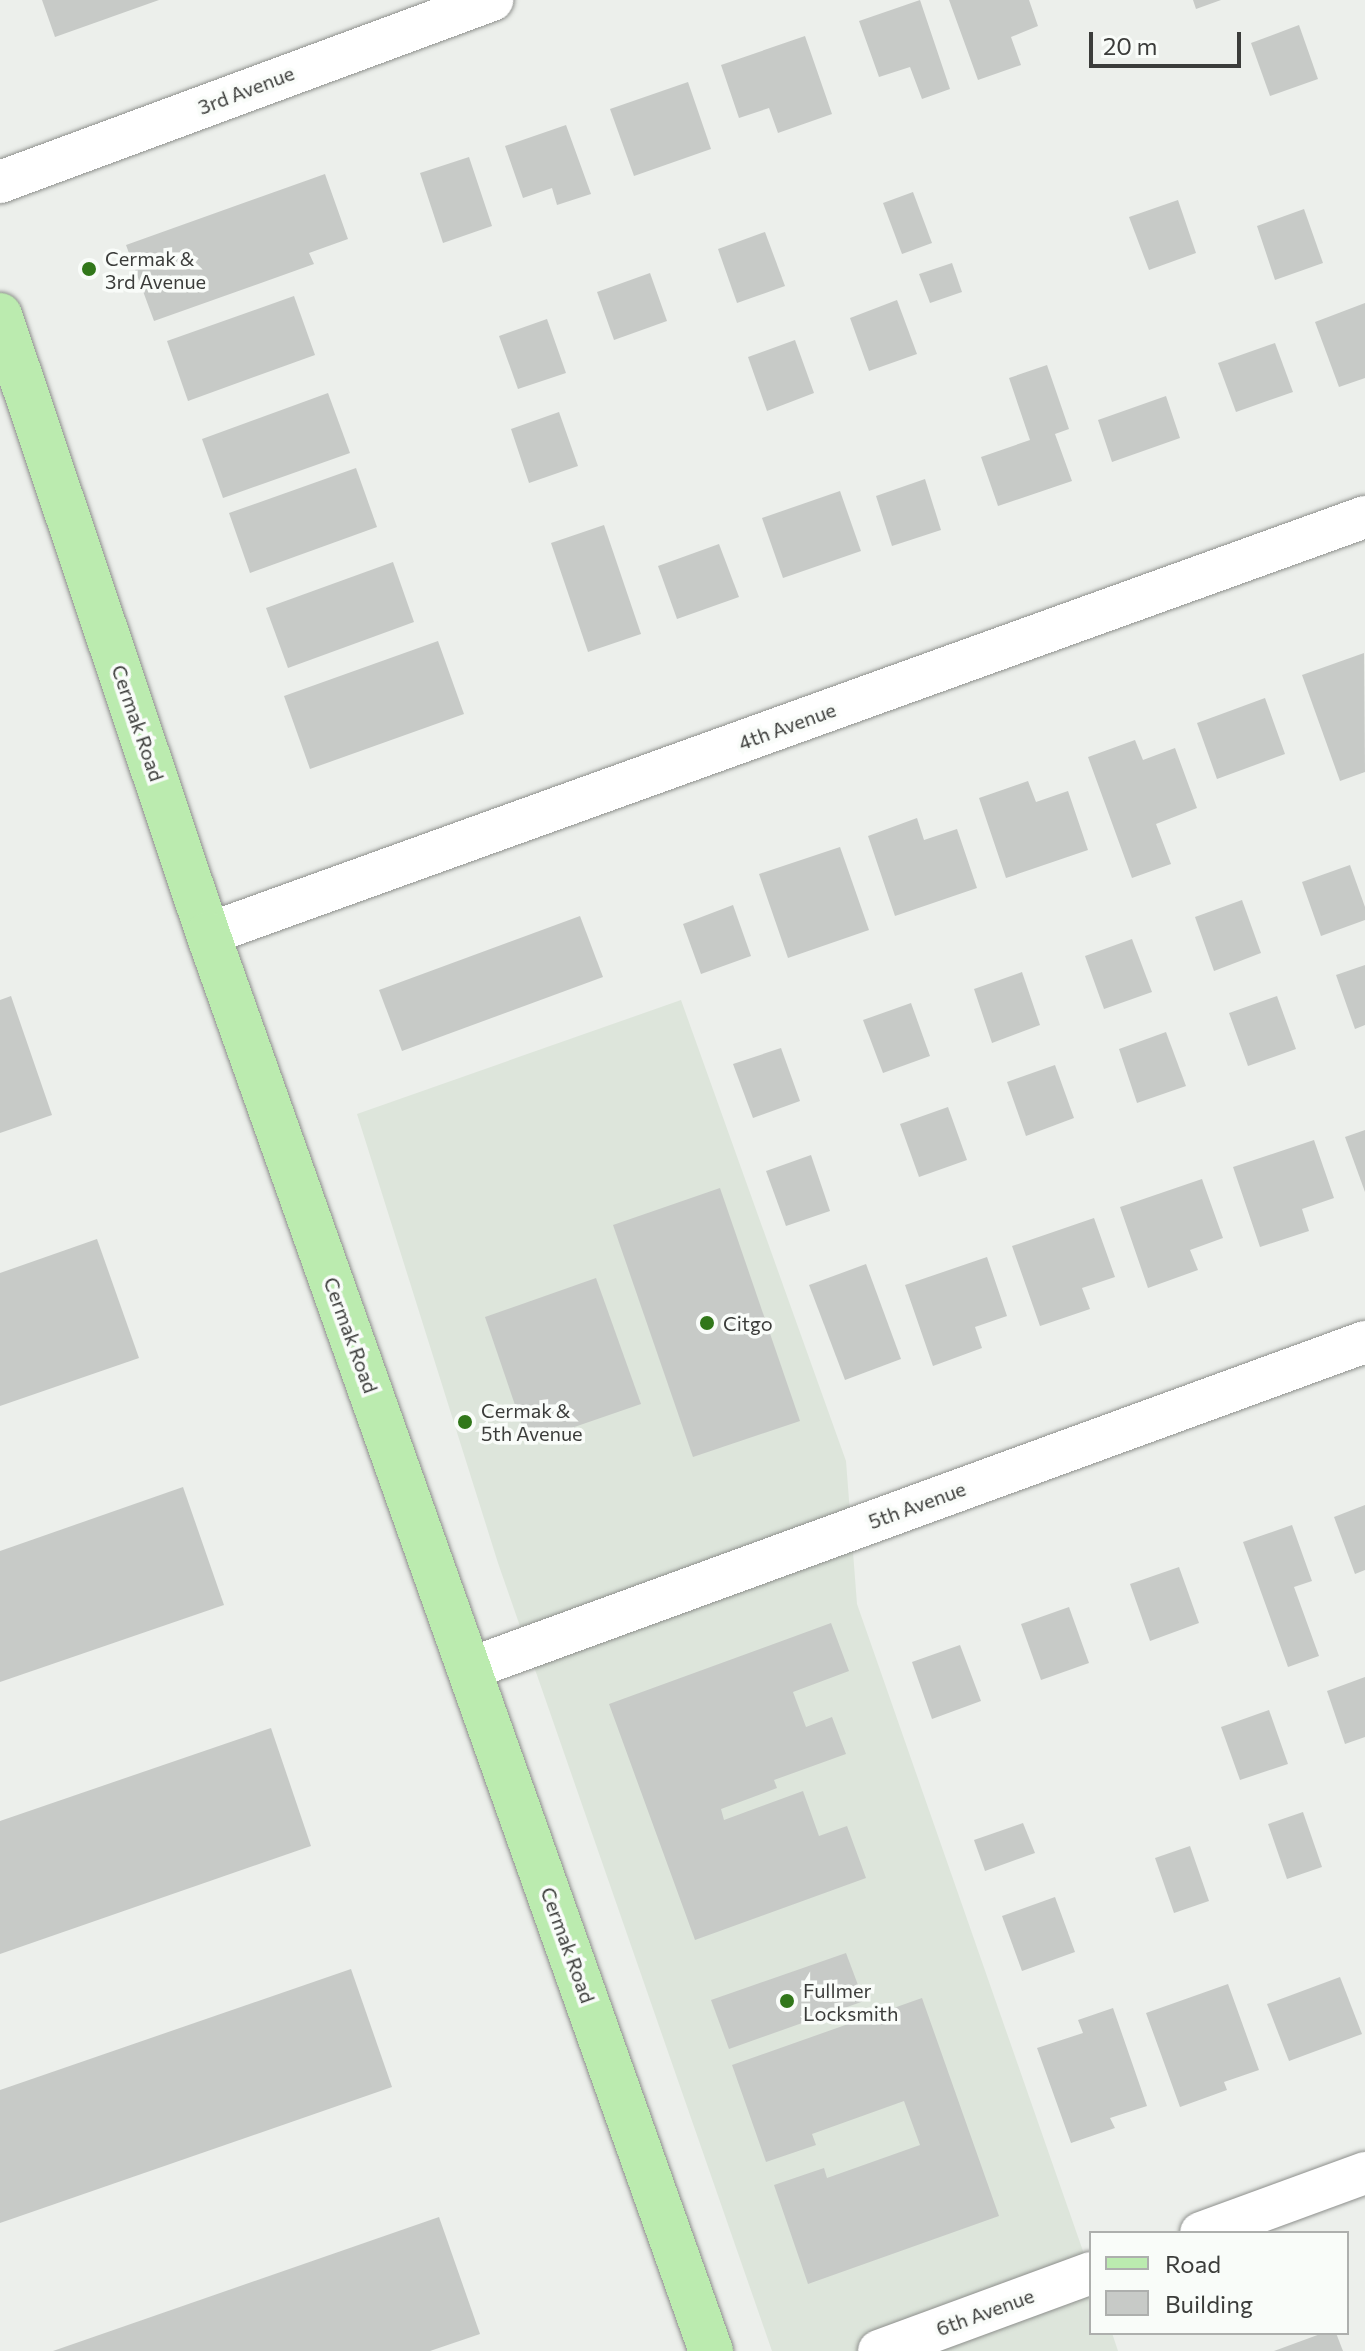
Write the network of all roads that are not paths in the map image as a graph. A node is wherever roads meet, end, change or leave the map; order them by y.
1 (492, 0) edge
2 (0, 182) edge
3 (0, 315) edge
4 (1365, 517) edge
5 (208, 934) junction
6 (1365, 1342) edge
7 (469, 1669) junction
8 (1365, 2173) edge
9 (1206, 2231) edge
10 (1089, 2274) edge
11 (711, 2351) edge
12 (879, 2351) edge

1 - 2 street, 3rd Avenue
3 - 5 main road, Cermak Road
4 - 5 street, 4th Avenue
5 - 7 main road, Cermak Road
6 - 7 street, 5th Avenue
7 - 11 main road, Cermak Road
8 - 9 street
10 - 12 street, 6th Avenue

